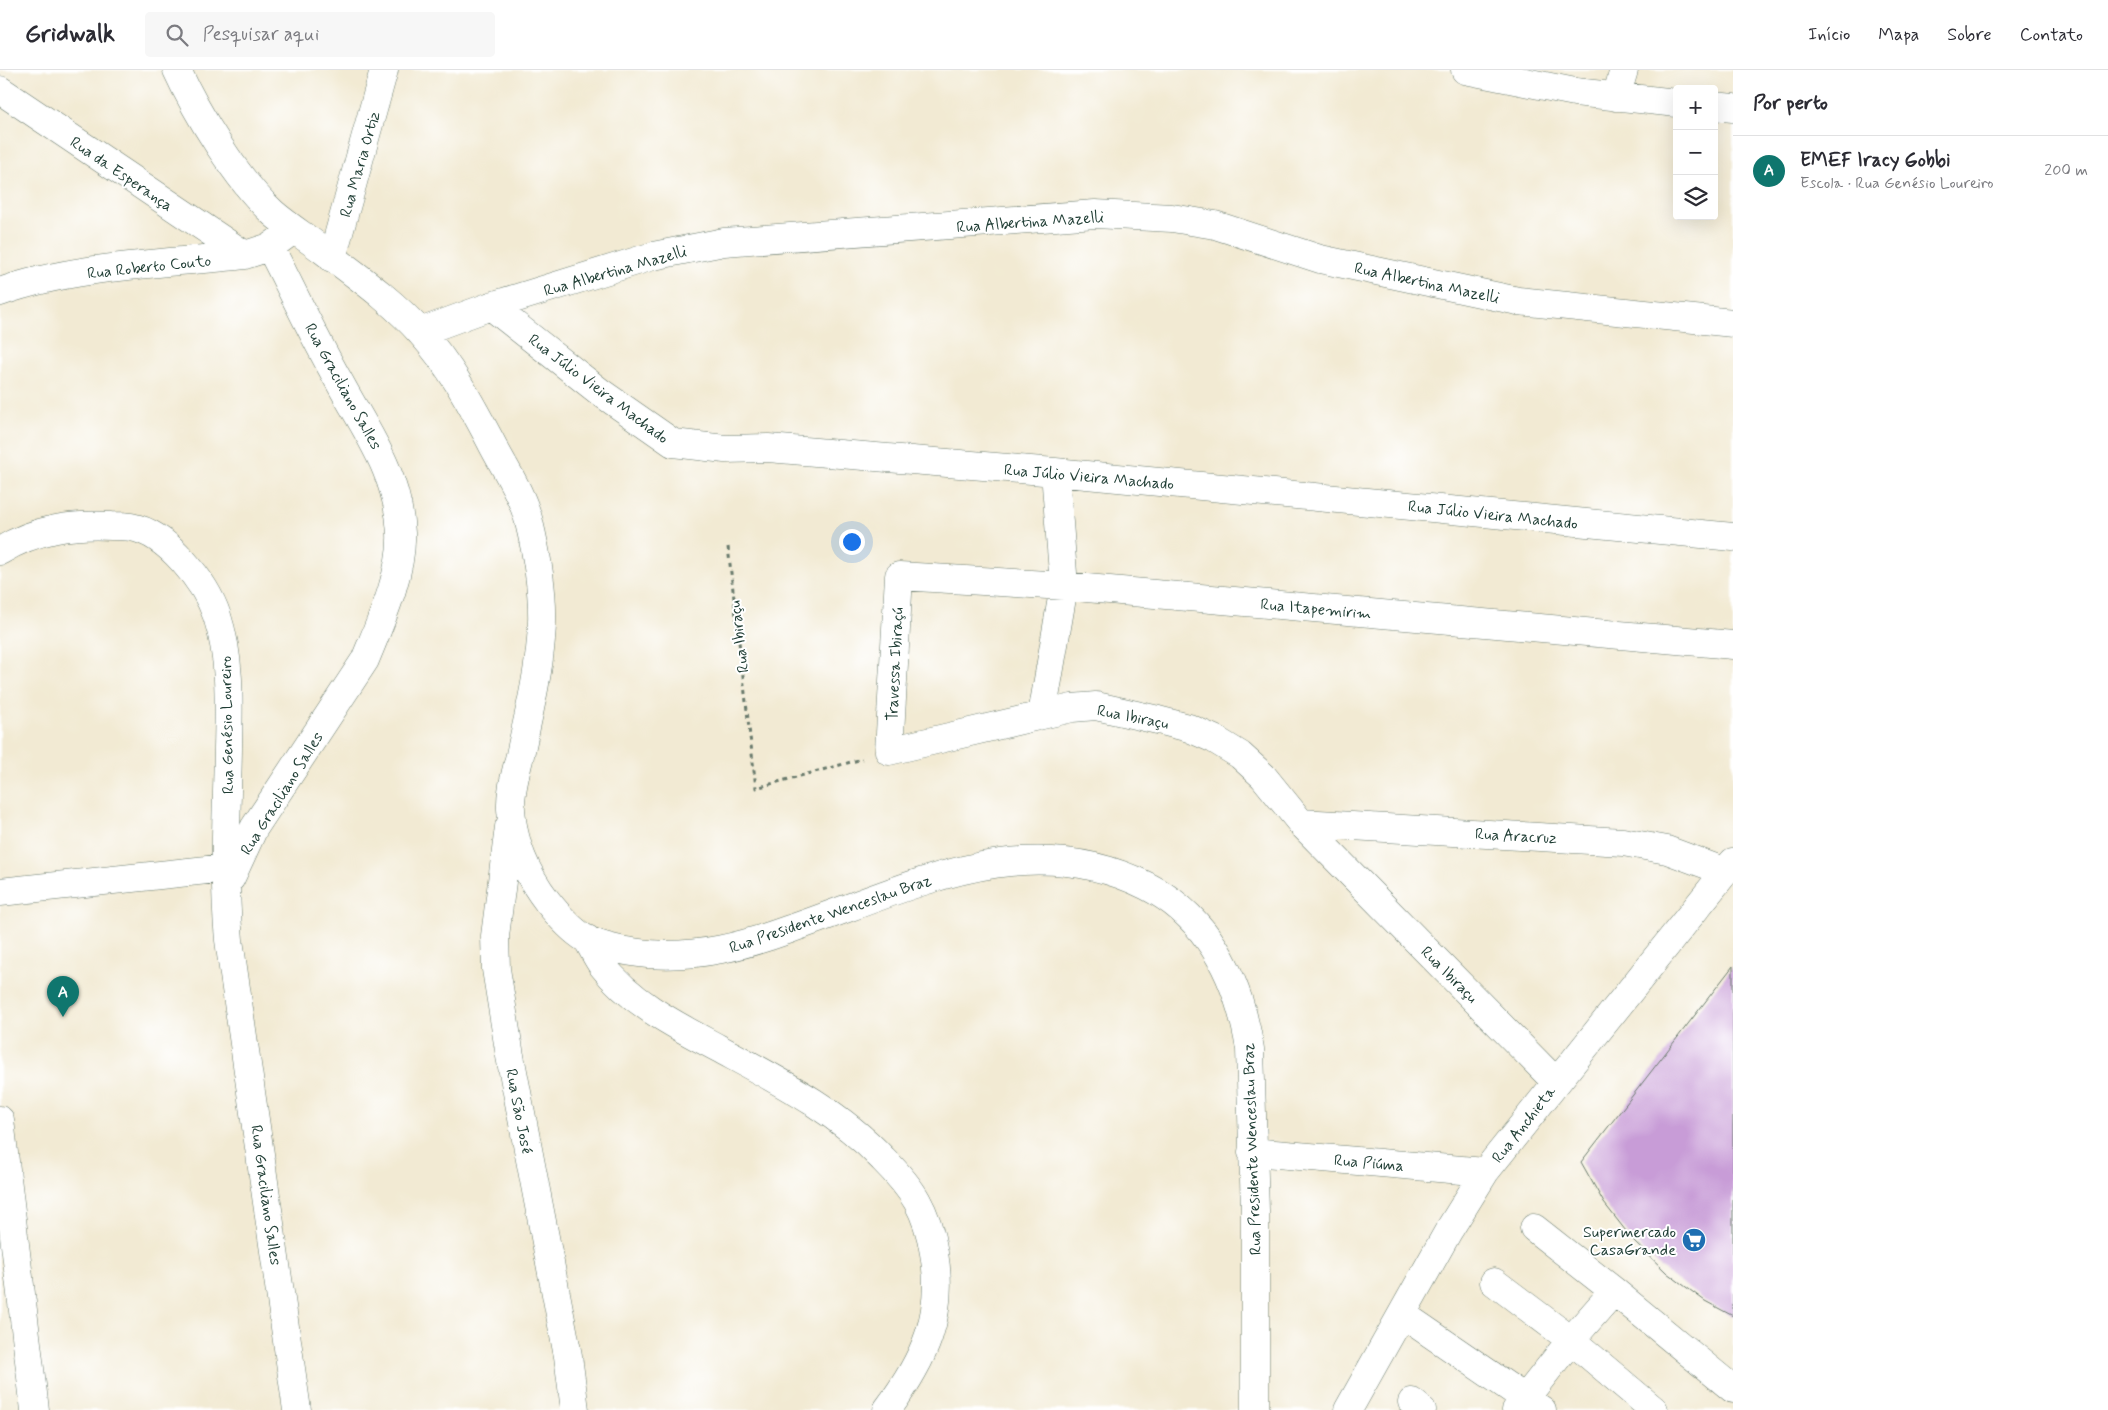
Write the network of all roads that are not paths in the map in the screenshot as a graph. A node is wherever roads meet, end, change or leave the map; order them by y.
1 (177, 70) edge
2 (384, 70) edge
3 (1465, 70) edge
4 (1624, 70) edge
5 (0, 90) edge
6 (1616, 97) junction
7 (1673, 103) edge
8 (1718, 106) edge
9 (1733, 108) edge
10 (294, 230) junction
11 (258, 251) junction
12 (332, 258) junction
13 (27, 283) junction
14 (0, 286) edge
15 (0, 292) edge
16 (491, 306) junction
17 (1733, 323) edge
18 (420, 332) junction
19 (1055, 472) junction
20 (1733, 537) edge
21 (0, 551) edge
22 (899, 576) joint
23 (1064, 586) junction
24 (1732, 640) edge
25 (1042, 715) junction
26 (889, 752) joint
27 (511, 809) junction
28 (1301, 823) junction
29 (1730, 867) edge
30 (226, 879) junction
31 (0, 892) edge
32 (586, 939) junction
33 (1556, 1082) junction
34 (0, 1120) edge
35 (1252, 1152) junction
36 (1486, 1172) junction
37 (1534, 1228) dead end
38 (1494, 1282) dead end
39 (1614, 1291) junction
40 (1402, 1314) junction
41 (1571, 1340) junction
42 (1733, 1389) edge
43 (1528, 1406) edge
44 (35, 1410) edge
45 (297, 1410) edge
46 (575, 1410) edge
47 (887, 1410) edge
48 (1255, 1410) edge
49 (1348, 1410) edge
50 (1654, 1410) edge

1 - 10 street, Rua Presidente Wenceslau Braz
2 - 12 street, Rua Maria Ortiz
3 - 6 street
4 - 6 street
5 - 11 street, Rua da Esperança
6 - 7 street
8 - 9 street
10 - 11 street, Rua Roberto Couto
10 - 12 street, Rua Presidente Wenceslau Braz
11 - 13 street, Rua Roberto Couto
11 - 30 street, Rua Graciliano Salles
12 - 18 street, Rua Presidente Wenceslau Braz
13 - 14 street
13 - 15 street, Rua Roberto Couto
16 - 17 street, Rua Albertina Mazelli
16 - 18 street, Rua Albertina Mazelli
16 - 19 street, Rua Júlio Vieira Machado
18 - 27 street, Rua Presidente Wenceslau Braz
19 - 20 street, Rua Júlio Vieira Machado
19 - 23 street
21 - 30 street, Rua Genésio Loureiro
22 - 23 street, Rua Itapemirim
22 - 26 street, Travessa Ibiraçú
23 - 24 street, Rua Itapemirim
23 - 25 street
25 - 26 street, Rua Ibiraçu
25 - 28 street, Rua Ibiraçu
27 - 32 street, Rua Presidente Wenceslau Braz
27 - 46 street, Rua São José
28 - 29 street, Rua Aracruz
28 - 33 street, Rua Ibiraçu
29 - 33 street, Rua Anchieta
30 - 31 street, Rua Graciliano Salles
30 - 45 street, Rua Graciliano Salles
32 - 35 street, Rua Presidente Wenceslau Braz
32 - 47 street
33 - 36 street, Rua Anchieta
34 - 44 street
35 - 36 street, Rua Piúma
35 - 48 street, Rua Presidente Wenceslau Braz
36 - 40 street, Rua Anchieta
37 - 39 street
38 - 41 street
39 - 41 street
39 - 42 street
40 - 43 street
40 - 49 street, Rua Anchieta
41 - 43 street
41 - 50 street

